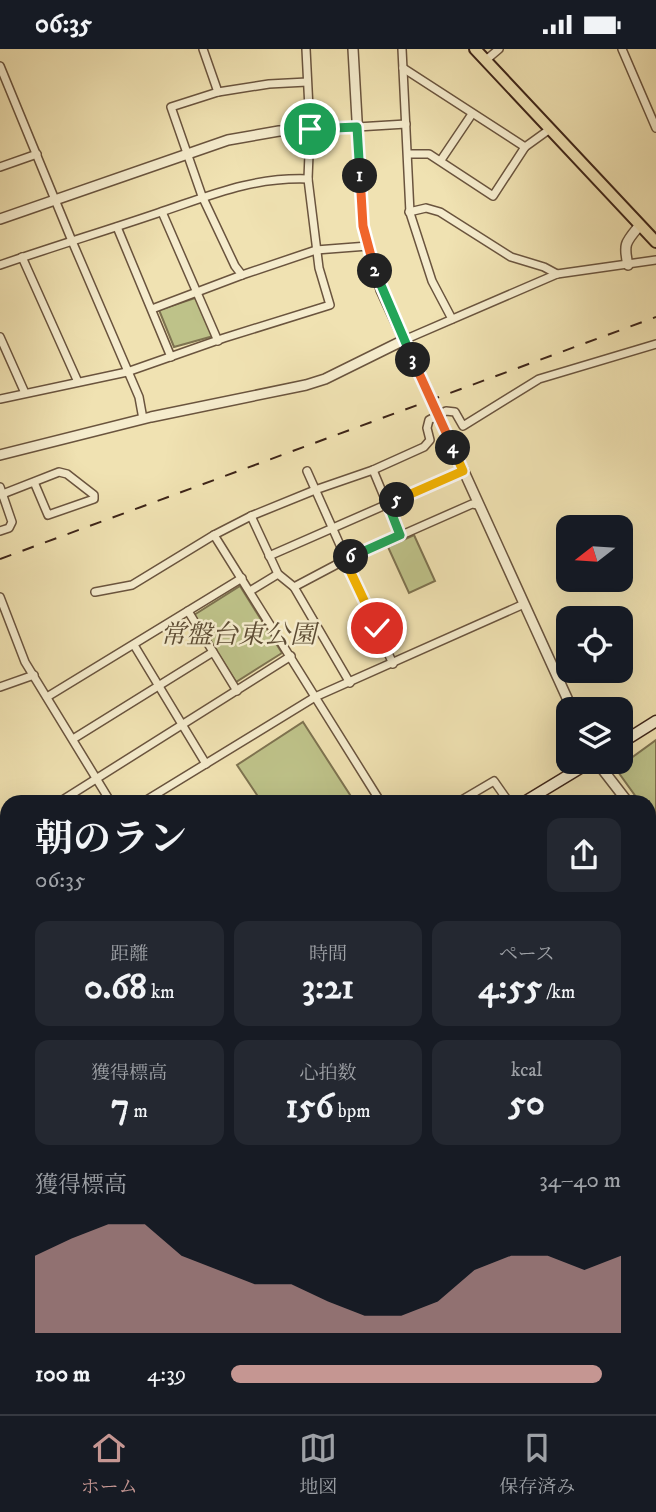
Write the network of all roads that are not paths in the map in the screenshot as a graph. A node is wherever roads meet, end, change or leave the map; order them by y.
1 (203, 49) edge
2 (306, 49) edge
3 (353, 49) edge
4 (402, 49) edge
5 (475, 49) edge
6 (499, 49) edge
7 (622, 49) edge
8 (486, 60) junction
9 (0, 66) edge
10 (403, 68) junction
11 (307, 82) junction
12 (218, 92) junction
13 (472, 114) junction
14 (406, 124) junction
15 (357, 127) junction
16 (656, 128) edge
17 (310, 129) junction
18 (550, 129) junction
19 (525, 147) junction
20 (37, 154) junction
21 (186, 154) junction
22 (408, 154) junction
23 (441, 160) junction
24 (0, 167) edge
25 (308, 179) junction
26 (202, 196) junction
27 (56, 199) junction
28 (162, 212) junction
29 (410, 212) junction
30 (0, 219) edge
31 (640, 225) junction
32 (117, 227) junction
33 (72, 241) junction
34 (656, 241) edge
35 (368, 246) junction
36 (316, 250) junction
37 (22, 257) junction
38 (656, 260) edge
39 (0, 264) edge
40 (628, 265) junction
41 (557, 274) junction
42 (242, 275) junction
43 (197, 292) junction
44 (152, 309) junction
45 (452, 319) junction
46 (0, 337) edge
47 (404, 340) junction
48 (218, 341) junction
49 (656, 344) edge
50 (4, 357) edge
51 (171, 357) junction
52 (127, 372) junction
53 (78, 381) junction
54 (25, 393) junction
55 (0, 399) edge
56 (143, 419) junction
57 (0, 455) edge
58 (373, 470) junction
59 (307, 471) dead end
60 (463, 471) junction
61 (34, 482) junction
62 (315, 490) junction
63 (1, 492) edge
64 (388, 504) junction
65 (478, 505) junction
66 (251, 516) junction
67 (332, 529) junction
68 (0, 531) edge
69 (214, 535) junction
70 (400, 535) junction
71 (269, 556) junction
72 (345, 560) junction
73 (278, 574) junction
74 (242, 578) junction
75 (293, 587) junction
76 (95, 591) dead end
77 (250, 591) junction
78 (0, 597) edge
79 (524, 604) junction
80 (188, 611) junction
81 (134, 645) junction
82 (213, 652) junction
83 (291, 656) junction
84 (393, 664) junction
85 (34, 675) junction
86 (350, 683) junction
87 (159, 685) junction
88 (0, 687) edge
89 (237, 691) junction
90 (47, 697) junction
91 (315, 697) junction
92 (567, 697) edge
93 (656, 721) edge
94 (183, 725) junction
95 (633, 735) edge
96 (73, 739) junction
97 (206, 764) junction
98 (572, 774) edge
99 (605, 774) edge
100 (97, 778) junction
101 (70, 795) edge
102 (107, 795) edge
103 (155, 795) edge
104 (376, 795) edge
105 (470, 795) edge
106 (504, 795) edge
107 (536, 795) edge
108 (622, 795) edge

1 - 12 street
2 - 11 street
3 - 15 street
4 - 10 street
5 - 8 main road
6 - 8 street
7 - 16 street
8 - 18 main road
9 - 20 street
10 - 13 street
10 - 14 street
11 - 12 street
11 - 17 street
12 - 21 street
13 - 19 street
13 - 23 street
14 - 15 street
14 - 22 street
15 - 17 street
15 - 35 street
17 - 21 street
17 - 25 street
18 - 19 street
18 - 31 main road
19 - 23 street
20 - 24 street
20 - 27 street
21 - 26 street
21 - 27 street
22 - 23 street
22 - 29 street
25 - 26 street
25 - 36 street
26 - 28 street
26 - 42 street
27 - 30 street
27 - 33 street
28 - 32 street
28 - 43 street
29 - 41 street
29 - 45 street
31 - 34 main road
31 - 40 street
32 - 33 street
32 - 44 street
33 - 37 street
33 - 52 street
35 - 36 street
35 - 47 street
36 - 42 street
36 - 48 street
37 - 39 street
37 - 53 street
38 - 40 street
40 - 41 street
41 - 45 street
42 - 43 street
43 - 44 street
43 - 48 street
44 - 51 street
45 - 47 street
46 - 50 street
47 - 56 street
47 - 60 street, bridge
48 - 51 street
49 - 58 street
50 - 54 street
51 - 52 street
52 - 53 street
52 - 56 street
53 - 54 street
54 - 55 street
56 - 57 street
58 - 62 street
58 - 64 street
59 - 62 street
60 - 64 street
60 - 65 street
61 - 61 street
61 - 63 street
62 - 66 street
62 - 67 street
63 - 68 street
64 - 67 street
64 - 70 street
65 - 70 street
65 - 79 street
66 - 69 street
66 - 71 street
67 - 71 street
67 - 72 street
69 - 74 street
69 - 76 street
70 - 72 street
71 - 73 street
72 - 75 street
72 - 84 street
73 - 75 street
73 - 77 street
74 - 77 street
74 - 80 street
75 - 86 street
77 - 83 street
78 - 85 street
79 - 84 street
79 - 92 street
80 - 81 street
80 - 82 street
81 - 87 street
81 - 90 street
82 - 87 street
82 - 89 street
83 - 89 street
83 - 91 street
84 - 86 street
85 - 88 street
85 - 90 street
86 - 91 street
87 - 94 street
87 - 96 street
89 - 94 street
90 - 96 street
91 - 97 street
91 - 104 street
93 - 95 main road
94 - 97 street
94 - 100 street
96 - 100 street
97 - 103 street
98 - 107 main road
99 - 108 street
100 - 101 street
100 - 102 street
105 - 106 street

